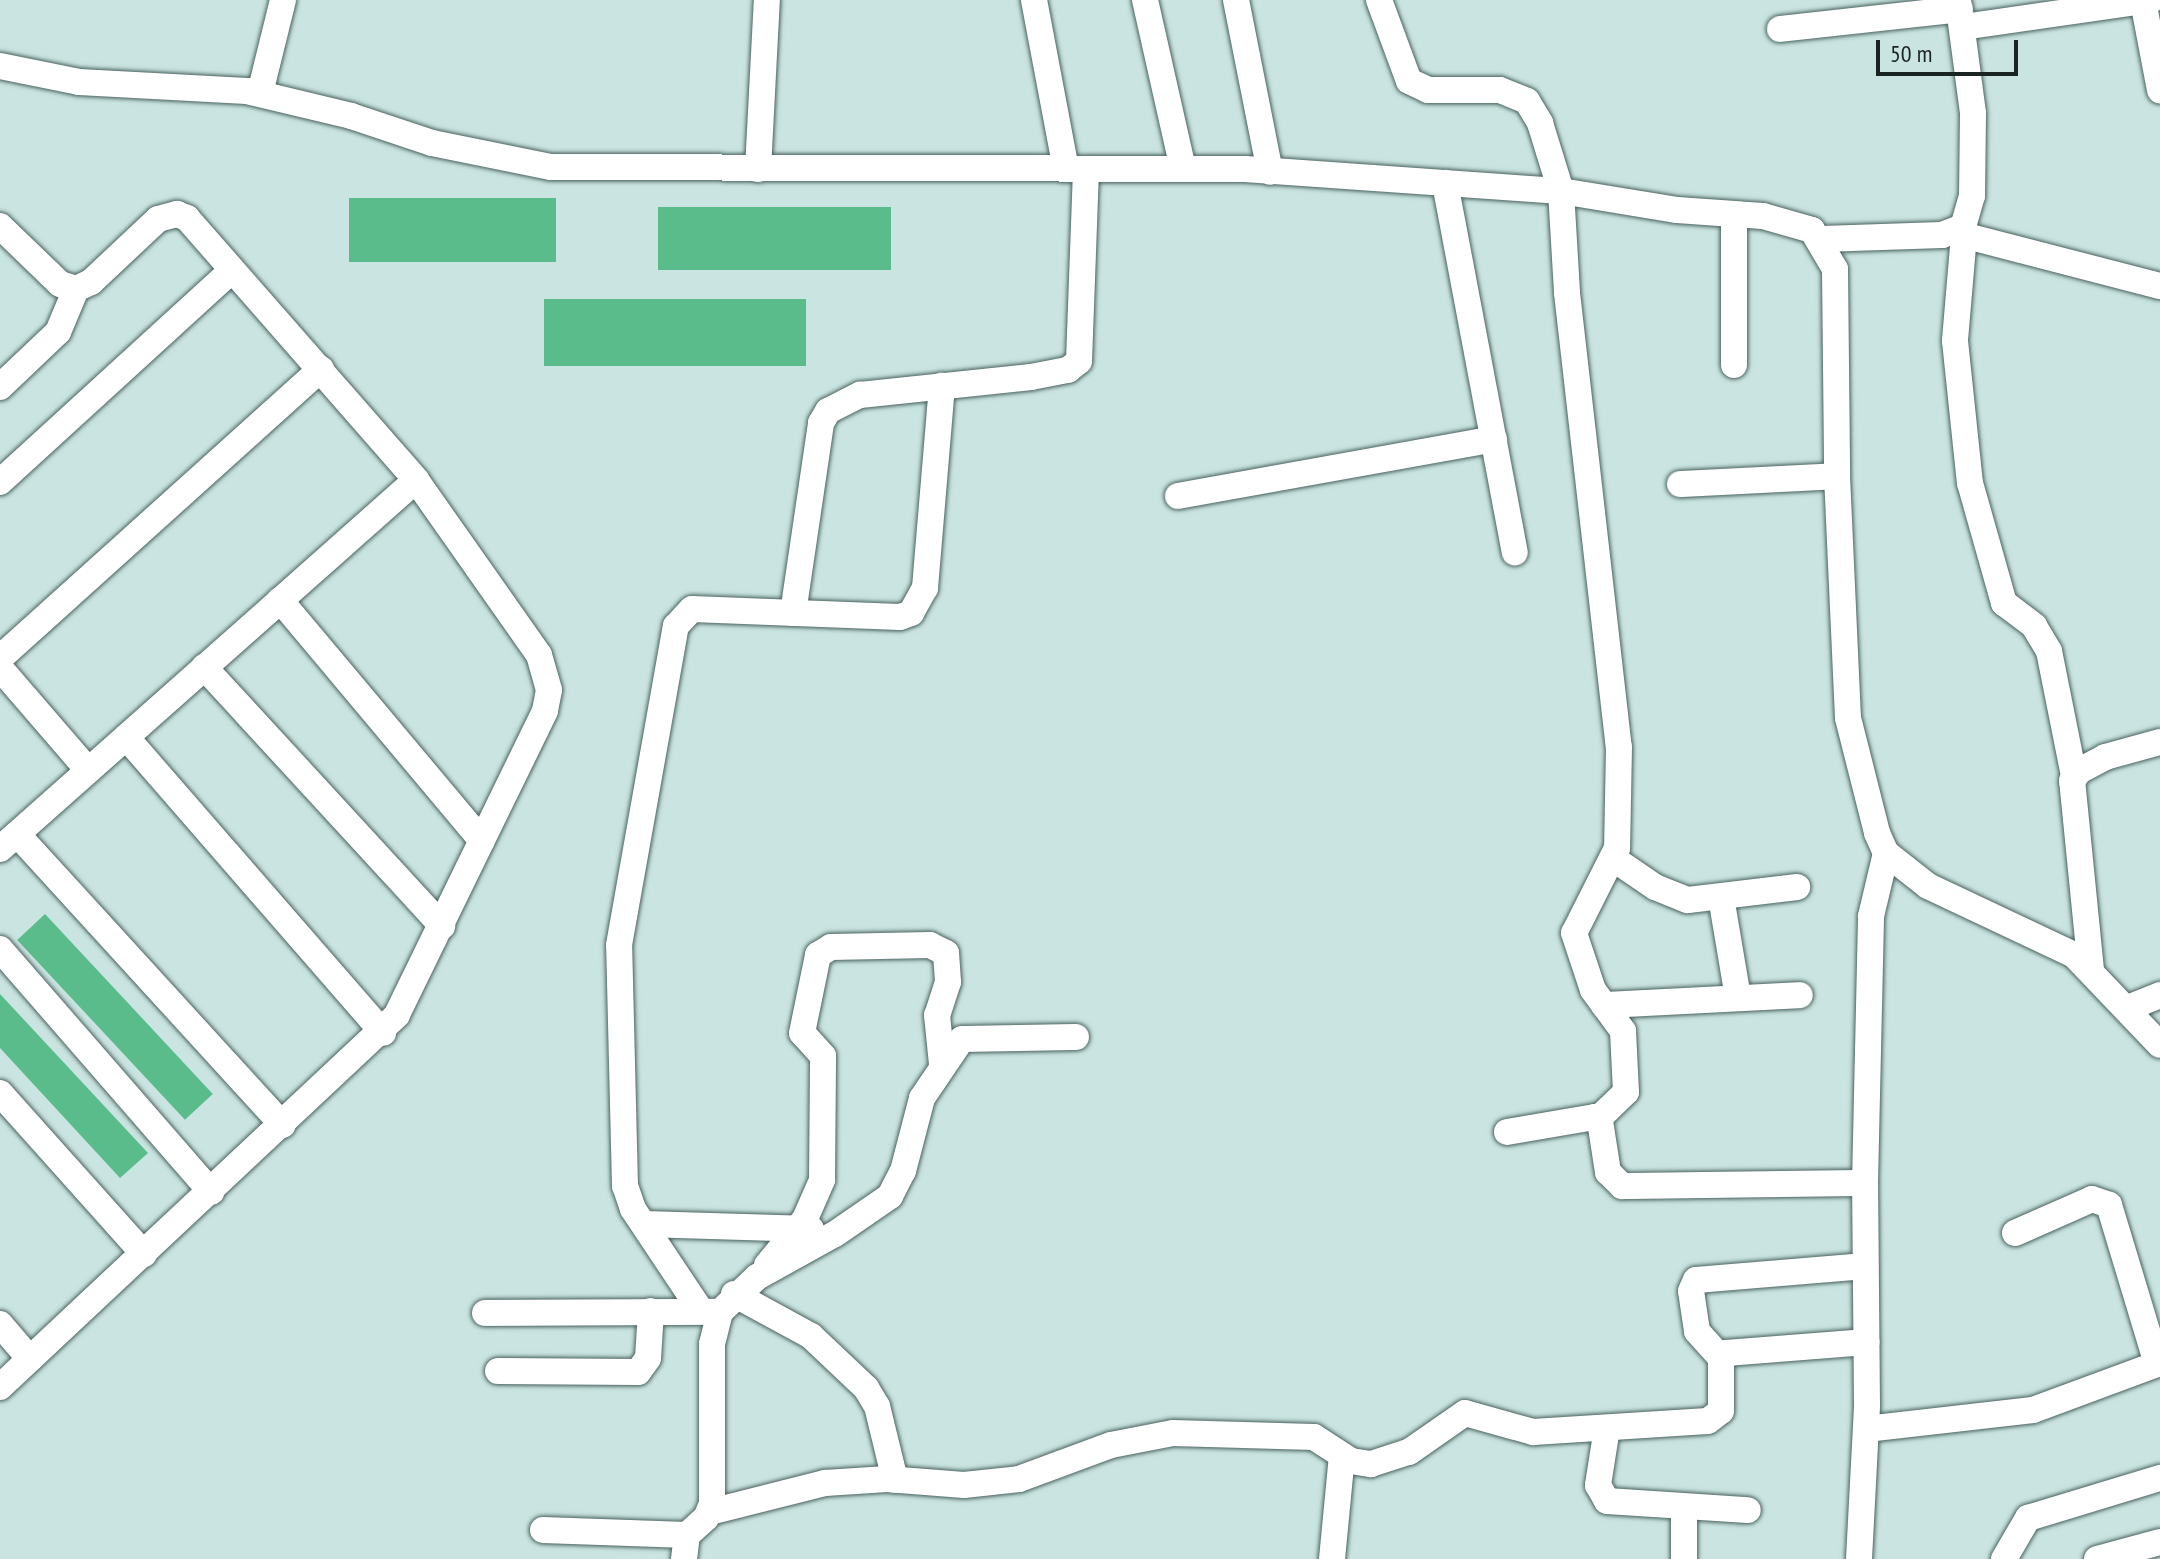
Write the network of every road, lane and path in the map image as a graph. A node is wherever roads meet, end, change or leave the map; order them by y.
1 (283, 0) edge
2 (767, 0) edge
3 (1034, 0) edge
4 (1145, 0) edge
5 (1236, 0) edge
6 (1379, 0) edge
7 (2147, 1) edge
8 (1960, 12) edge
9 (1780, 29) dead end
10 (0, 66) edge
11 (2160, 90) edge
12 (260, 93) junction
13 (758, 169) junction
14 (1076, 169) junction
15 (1183, 169) junction
16 (1270, 172) junction
17 (1445, 183) junction
18 (1561, 191) junction
19 (1734, 216) junction
20 (0, 226) edge
21 (1960, 234) junction
22 (1822, 239) junction
23 (232, 270) junction
24 (2160, 286) edge
25 (76, 289) junction
26 (1734, 365) dead end
27 (321, 369) junction
28 (942, 386) junction
29 (0, 387) edge
30 (1494, 439) junction
31 (1837, 476) junction
32 (416, 480) junction
33 (0, 482) edge
34 (1680, 484) dead end
35 (1178, 496) dead end
36 (1515, 552) dead end
37 (280, 600) junction
38 (793, 613) junction
39 (0, 658) edge
40 (204, 667) junction
41 (0, 668) edge
42 (126, 737) junction
43 (2160, 742) edge
44 (88, 770) junction
45 (2074, 776) junction
46 (9, 841) edge
47 (482, 841) junction
48 (1886, 853) junction
49 (1614, 859) junction
50 (1797, 887) dead end
51 (1721, 897) junction
52 (442, 926) junction
53 (0, 949) edge
54 (2091, 970) junction
55 (1800, 995) dead end
56 (2160, 995) edge
57 (1738, 998) junction
58 (1604, 1005) junction
59 (2128, 1008) junction
60 (383, 1033) junction
61 (1076, 1037) dead end
62 (2160, 1045) edge
63 (942, 1064) junction
64 (0, 1093) edge
65 (1598, 1119) junction
66 (283, 1125) junction
67 (1507, 1132) dead end
68 (1865, 1183) junction
69 (211, 1192) junction
70 (644, 1224) junction
71 (801, 1225) junction
72 (2015, 1233) dead end
73 (825, 1240) junction
74 (144, 1254) junction
75 (1865, 1266) junction
76 (757, 1277) junction
77 (718, 1306) junction
78 (651, 1311) junction
79 (485, 1313) dead end
80 (0, 1324) edge
81 (1867, 1342) junction
82 (1721, 1358) junction
83 (30, 1359) junction
84 (2159, 1364) edge
85 (498, 1371) dead end
86 (0, 1387) edge
87 (1607, 1428) junction
88 (1866, 1429) junction
89 (1342, 1456) junction
90 (2160, 1478) edge
91 (895, 1480) junction
92 (1684, 1508) junction
93 (1748, 1510) dead end
94 (710, 1512) junction
95 (543, 1530) dead end
96 (2160, 1542) edge
97 (686, 1547) edge
98 (1332, 1559) edge
99 (1684, 1559) edge
100 (1859, 1559) edge
101 (2004, 1559) edge
102 (2097, 1559) edge

1 - 12 street
2 - 13 street
3 - 14 street
4 - 15 street
5 - 16 street
6 - 18 street
7 - 8 street
7 - 11 street
8 - 9 street
8 - 21 street
10 - 12 street
12 - 13 street
13 - 14 street
14 - 15 street
14 - 28 street
15 - 16 street
16 - 17 street
17 - 18 street
17 - 30 street
18 - 19 street
18 - 49 street
19 - 22 street
19 - 26 street
20 - 25 street
21 - 22 street
21 - 24 street
21 - 45 street
22 - 31 street
23 - 25 street
23 - 27 street
23 - 33 street
25 - 29 street
27 - 32 street
27 - 39 street
28 - 38 street
28 - 38 street
30 - 35 street
30 - 36 street
31 - 34 street
31 - 48 street
32 - 37 street
32 - 47 street
37 - 40 street
37 - 47 street
38 - 70 street
40 - 42 street
40 - 52 street
41 - 44 street
42 - 44 street
42 - 60 street
43 - 45 street
44 - 46 street
45 - 54 street
46 - 66 street
47 - 52 street
48 - 54 street
48 - 68 street
49 - 51 street
49 - 58 street
50 - 51 street
51 - 57 street
52 - 60 street
53 - 69 street
54 - 59 street
55 - 57 street
56 - 59 street
57 - 58 street
58 - 65 street
59 - 62 street
60 - 66 street
61 - 63 street
63 - 71 street
63 - 73 street
64 - 74 street
65 - 67 street
65 - 68 street
66 - 69 street
68 - 75 street
69 - 74 street
70 - 71 street
70 - 77 street
71 - 73 street
71 - 76 street
72 - 84 street
73 - 76 street
74 - 83 street
75 - 81 street
75 - 82 street
76 - 77 street
77 - 78 street
77 - 91 street
77 - 94 street
78 - 79 street
78 - 85 street
80 - 83 street
81 - 82 street
81 - 88 street
82 - 87 street
83 - 86 street
84 - 88 street
87 - 89 street
87 - 92 street
88 - 100 street
89 - 91 street
89 - 98 street
90 - 101 street
91 - 94 street
92 - 93 street
92 - 99 street
94 - 97 street
95 - 97 street
96 - 102 street

